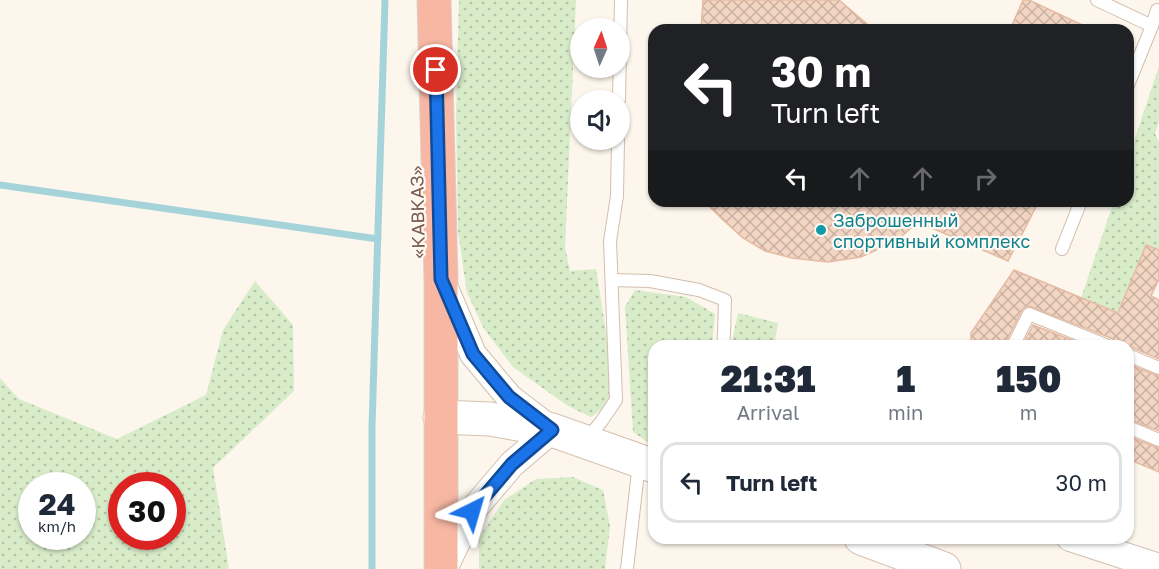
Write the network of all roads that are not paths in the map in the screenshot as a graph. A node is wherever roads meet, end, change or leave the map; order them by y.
1 (415, 0) edge
2 (434, 0) edge
3 (621, 0) edge
4 (1097, 0) edge
5 (1157, 10) dead end
6 (1152, 26) junction
7 (1134, 70) edge
8 (619, 90) edge
9 (618, 150) edge
10 (1079, 207) edge
11 (1062, 249) dead end
12 (441, 279) junction
13 (612, 280) junction
14 (723, 340) edge
15 (1017, 340) edge
16 (1093, 340) edge
17 (1134, 358) edge
18 (1159, 368) edge
19 (440, 417) junction
20 (552, 430) junction
21 (1134, 430) edge
22 (1159, 440) edge
23 (585, 441) junction
24 (647, 463) edge
25 (1092, 544) edge
26 (902, 545) edge
27 (1157, 562) edge
28 (443, 569) edge
29 (627, 569) edge
30 (944, 569) edge

1 - 19 highway, «КАВКАЗ»
2 - 12 highway
3 - 8 lane
4 - 6 lane
5 - 6 lane
6 - 7 lane
9 - 13 lane
10 - 11 lane
12 - 19 highway
12 - 20 street
13 - 14 lane
13 - 23 lane
15 - 16 lane
17 - 18 lane
19 - 20 street
19 - 28 highway
20 - 23 street
20 - 28 street
21 - 22 lane
23 - 24 street
24 - 29 lane
25 - 27 street
26 - 30 street

